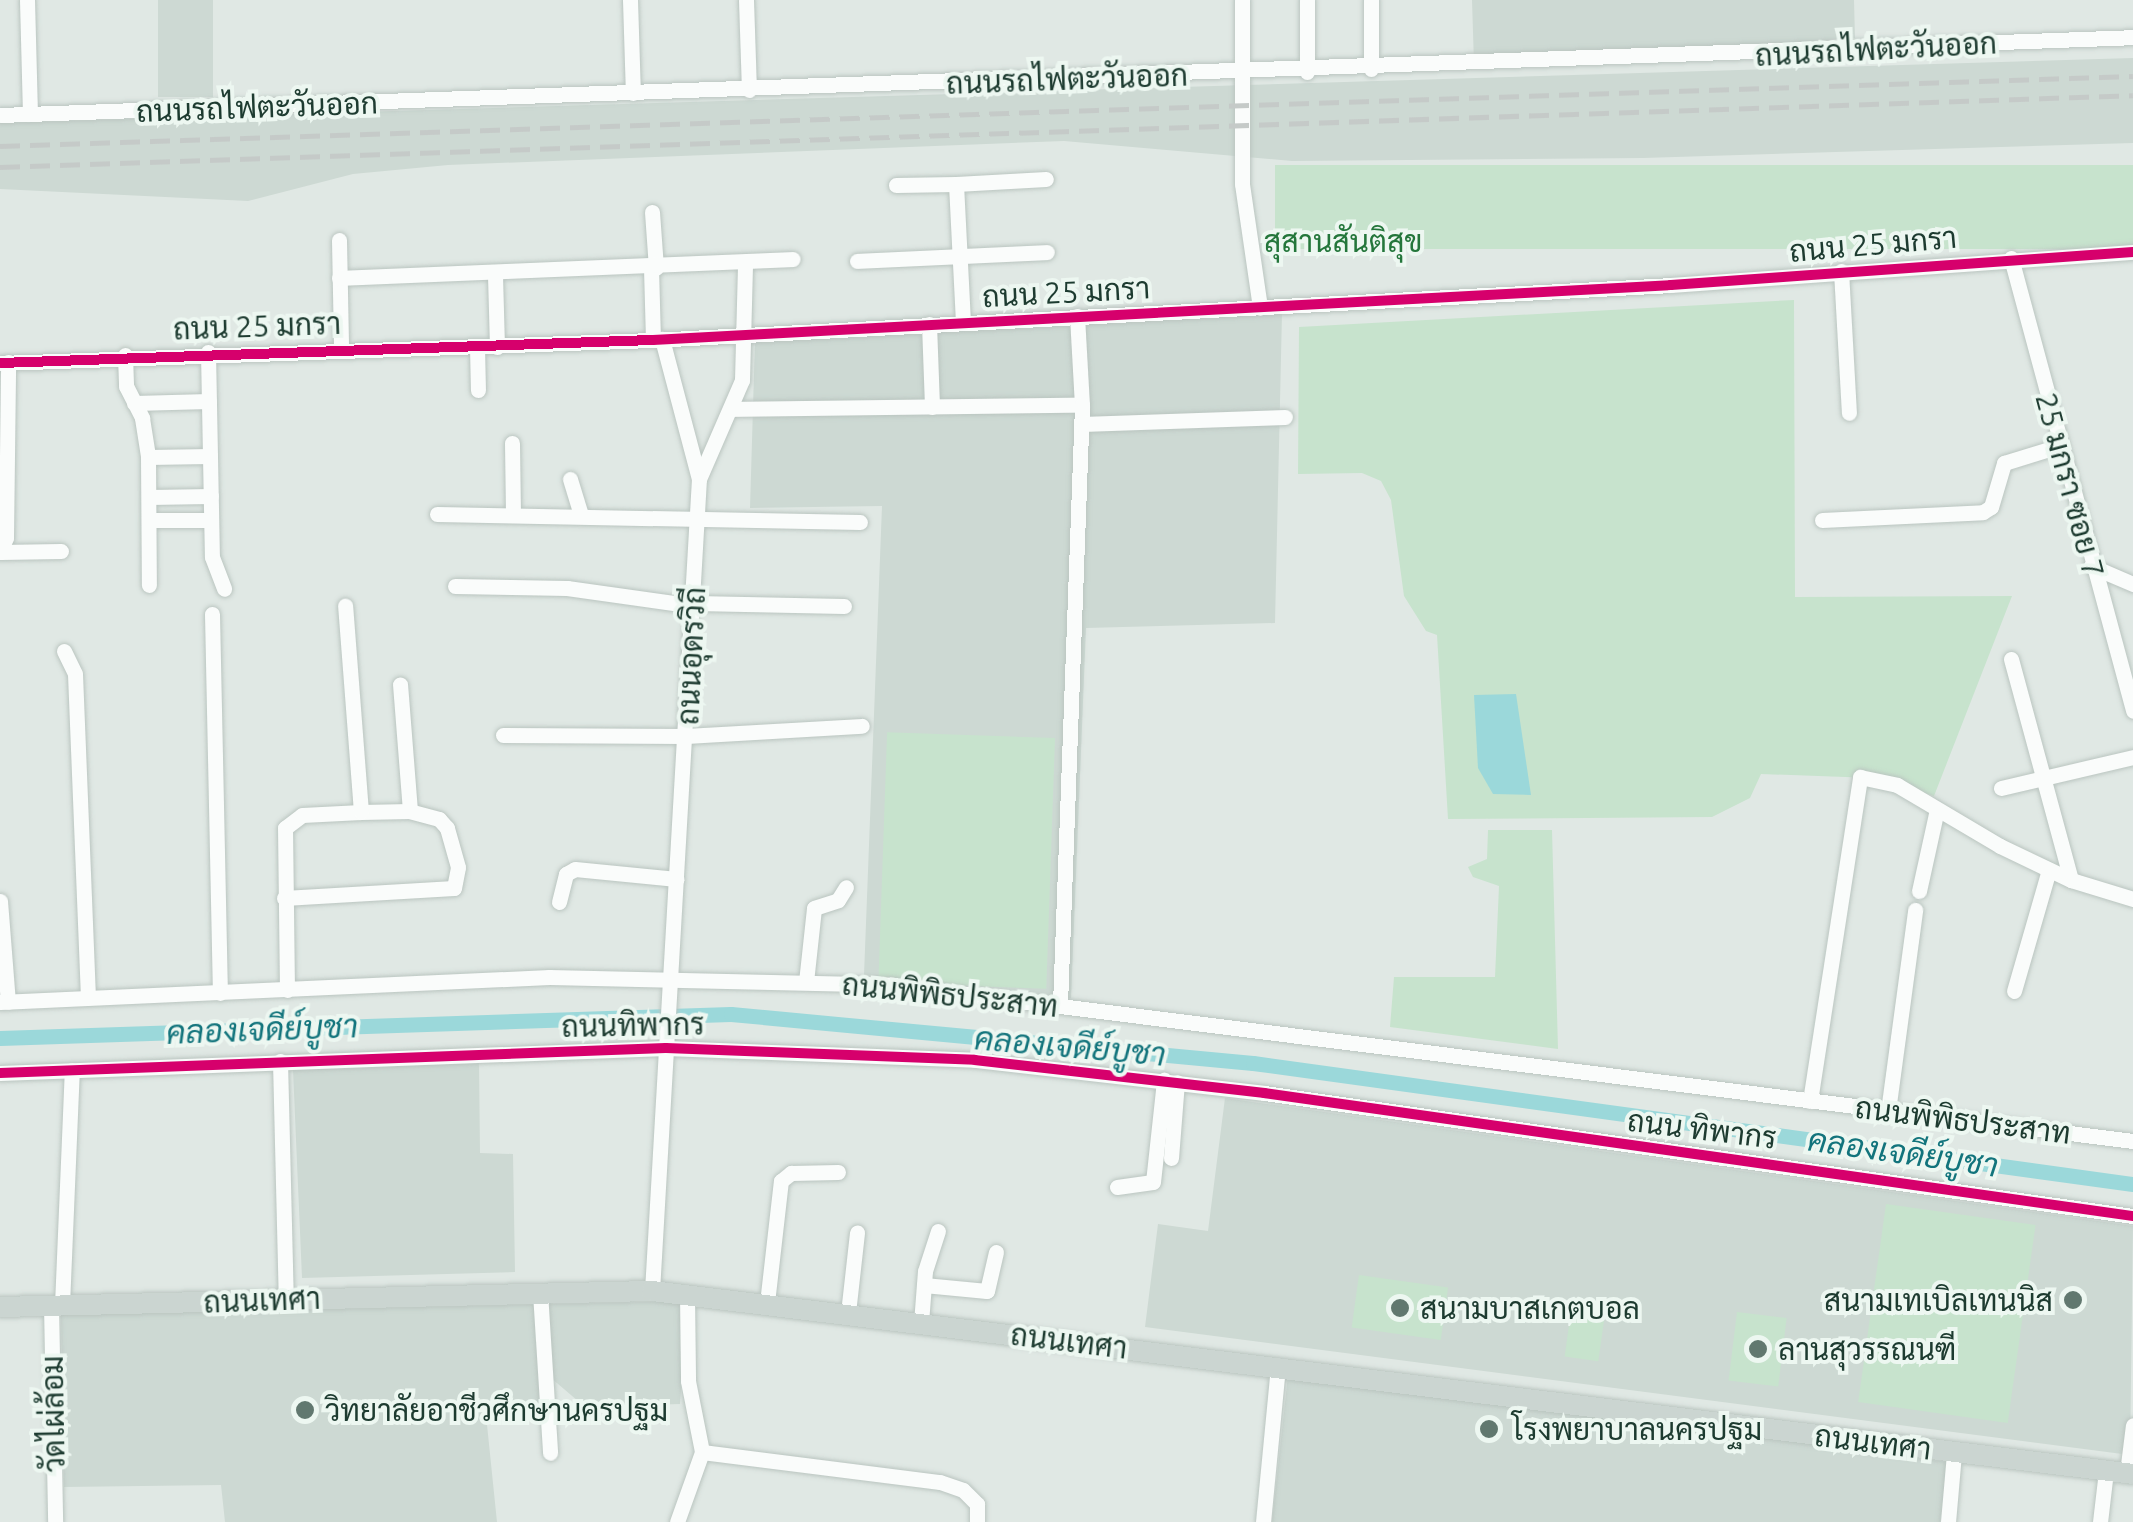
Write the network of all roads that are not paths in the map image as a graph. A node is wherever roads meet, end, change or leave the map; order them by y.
1 (27, 0) edge
2 (630, 0) edge
3 (746, 0) edge
4 (1242, 0) edge
5 (1307, 0) edge
6 (1371, 0) edge
7 (2133, 37) edge
8 (1371, 70) junction
9 (1307, 72) junction
10 (1240, 74) junction
11 (749, 90) junction
12 (633, 94) junction
13 (30, 114) junction
14 (0, 115) edge
15 (1046, 179) dead end
16 (956, 184) junction
17 (896, 186) dead end
18 (652, 212) dead end
19 (340, 240) dead end
20 (1046, 252) dead end
21 (2133, 252) edge
22 (959, 256) junction
23 (2011, 258) junction
24 (792, 259) dead end
25 (856, 261) dead end
26 (745, 262) junction
27 (653, 268) junction
28 (1841, 271) junction
29 (495, 275) junction
30 (339, 278) junction
31 (1260, 308) junction
32 (1077, 316) junction
33 (963, 322) junction
34 (928, 324) junction
35 (745, 332) junction
36 (657, 340) junction
37 (478, 347) junction
38 (497, 347) junction
39 (341, 348) junction
40 (208, 352) junction
41 (125, 355) junction
42 (4, 363) edge
43 (478, 390) dead end
44 (209, 401) junction
45 (134, 403) junction
46 (1082, 405) junction
47 (932, 407) junction
48 (731, 409) junction
49 (1849, 413) dead end
50 (1285, 417) dead end
51 (1082, 424) junction
52 (512, 444) dead end
53 (2059, 446) junction
54 (210, 456) junction
55 (148, 457) junction
56 (4, 466) edge
57 (570, 479) dead end
58 (699, 479) junction
59 (211, 496) junction
60 (148, 497) junction
61 (437, 514) dead end
62 (513, 515) junction
63 (581, 516) junction
64 (696, 518) junction
65 (148, 520) junction
66 (211, 520) junction
67 (1822, 520) dead end
68 (860, 522) dead end
69 (62, 551) dead end
70 (0, 552) edge
71 (2091, 566) junction
72 (149, 584) dead end
73 (2133, 584) edge
74 (454, 586) dead end
75 (224, 589) dead end
76 (695, 604) junction
77 (346, 606) dead end
78 (844, 606) dead end
79 (212, 614) dead end
80 (64, 650) dead end
81 (2011, 659) dead end
82 (400, 684) dead end
83 (2133, 711) edge
84 (862, 726) dead end
85 (503, 735) dead end
86 (686, 736) junction
87 (2133, 757) edge
88 (2043, 778) junction
89 (2000, 788) dead end
90 (410, 811) junction
91 (361, 812) junction
92 (1936, 814) junction
93 (2049, 870) junction
94 (677, 879) junction
95 (2071, 880) junction
96 (846, 887) dead end
97 (1920, 891) dead end
98 (284, 898) junction
99 (2133, 899) edge
100 (0, 901) edge
101 (559, 902) dead end
102 (1915, 910) dead end
103 (670, 976) junction
104 (806, 982) junction
105 (287, 990) junction
106 (2014, 991) dead end
107 (220, 992) junction
108 (88, 998) junction
109 (4, 1002) edge
110 (1060, 1005) junction
111 (666, 1048) junction
112 (280, 1061) junction
113 (72, 1070) junction
114 (0, 1074) edge
115 (1170, 1081) junction
116 (1264, 1092) joint
117 (1810, 1101) junction
118 (1888, 1111) junction
119 (2133, 1141) edge
120 (1171, 1158) dead end
121 (838, 1172) dead end
122 (1117, 1186) dead end
123 (2133, 1216) edge
124 (938, 1231) dead end
125 (857, 1232) dead end
126 (996, 1252) dead end
127 (924, 1285) junction
128 (652, 1291) junction
129 (540, 1292) junction
130 (687, 1294) junction
131 (286, 1300) junction
132 (767, 1303) junction
133 (56, 1305) junction
134 (0, 1307) edge
135 (848, 1313) junction
136 (921, 1323) junction
137 (1278, 1366) junction
138 (2133, 1425) edge
139 (702, 1452) junction
140 (1954, 1452) junction
141 (550, 1453) dead end
142 (2122, 1472) edge
143 (55, 1522) edge
144 (677, 1522) edge
145 (977, 1522) edge
146 (1263, 1522) edge
147 (1948, 1522) edge
148 (2100, 1522) edge

1 - 13 street
2 - 12 street
3 - 11 street
4 - 10 street
5 - 9 street
6 - 8 street
7 - 8 street, ถนนรถไฟตะวันออก
8 - 9 street, ถนนรถไฟตะวันออก
9 - 10 street, ถนนรถไฟตะวันออก
10 - 11 street, ถนนรถไฟตะวันออก
10 - 31 street
11 - 12 street, ถนนรถไฟตะวันออก
12 - 13 street, ถนนรถไฟตะวันออก
13 - 14 street, ถนนรถไฟตะวันออก
15 - 16 street
16 - 17 street
16 - 22 street
18 - 27 street, ถนนอุดรวิถี
19 - 30 street
20 - 22 street
21 - 23 street, ถนน 25 มกรา
22 - 25 street
22 - 33 street
23 - 28 street, ถนน 25 มกรา
23 - 53 street, 25 มกรา ซอย 7
24 - 26 street
26 - 27 street
26 - 35 street
27 - 29 street
27 - 36 street, ถนนอุดรวิถี
28 - 31 street, ถนน 25 มกรา
28 - 49 street
29 - 30 street
29 - 38 street
30 - 39 street
31 - 32 street, ถนน 25 มกรา
32 - 33 street, ถนน 25 มกรา
32 - 46 street
33 - 34 street, ถนน 25 มกรา
34 - 35 street, ถนน 25 มกรา
34 - 47 street
35 - 36 street, ถนน 25 มกรา
35 - 48 street
36 - 38 street, ถนน 25 มกรา
36 - 58 street, ถนนอุดรวิถี
37 - 38 street, ถนน 25 มกรา
37 - 39 street, ถนน 25 มกรา
37 - 43 street
39 - 40 street, ถนน 25 มกรา
40 - 41 street, ถนน 25 มกรา
40 - 44 street
41 - 42 street, ถนน 25 มกรา
41 - 45 street
42 - 56 street
44 - 45 street
44 - 54 street
45 - 55 street
46 - 47 street
46 - 51 street
47 - 48 street
48 - 58 street
50 - 51 street
51 - 110 street
52 - 62 street
53 - 67 street
53 - 71 street, 25 มกรา ซอย 7
54 - 55 street
54 - 59 street
55 - 60 street
56 - 70 street
57 - 63 street
58 - 64 street, ถนนอุดรวิถี
59 - 60 street
59 - 66 street
60 - 65 street
61 - 62 street
62 - 63 street
63 - 64 street
64 - 68 street
64 - 76 street, ถนนอุดรวิถี
65 - 66 street
65 - 72 street
66 - 75 street
69 - 70 street
71 - 73 street
71 - 83 street, 25 มกรา ซอย 7
74 - 76 street
76 - 78 street
76 - 86 street, ถนนอุดรวิถี
77 - 91 street
79 - 107 street
80 - 108 street
81 - 88 street
82 - 90 street
84 - 86 street
85 - 86 street
86 - 94 street, ถนนอุดรวิถี
87 - 88 street
88 - 89 street
88 - 95 street
90 - 91 street
90 - 98 street
91 - 98 street
92 - 93 street
92 - 97 street
92 - 117 street
93 - 95 street
93 - 106 street
94 - 101 street
94 - 103 street, ถนนอุดรวิถี
95 - 99 street
96 - 104 street
98 - 105 street
100 - 109 street
102 - 118 street
103 - 104 street, ถนนพิพิธประสาท
103 - 105 street, ถนนพิพิธประสาท
103 - 111 street, ถนนอุดรวิถี
104 - 110 street, ถนนพิพิธประสาท
105 - 107 street, ถนนพิพิธประสาท
107 - 108 street, ถนนพิพิธประสาท
108 - 109 street, ถนนพิพิธประสาท
110 - 117 street, ถนนพิพิธประสาท
111 - 112 street, ถนนทิพากร
111 - 115 street, ถนนทิพากร
111 - 128 street, ถนนอุดรวิถี
112 - 113 street, ถนนทิพากร
112 - 131 street
113 - 114 street, ถนนทิพากร
113 - 133 street, วัดไผ่ล้อม
115 - 116 street, ถนนทิพากร
115 - 120 street
115 - 122 street
116 - 123 street, ถนน ทิพากร
117 - 118 street, ถนนพิพิธประสาท
118 - 119 street, ถนนพิพิธประสาท
121 - 132 street
124 - 127 street
125 - 135 street
126 - 127 street
127 - 136 street
128 - 129 main road, ถนนเทศา
128 - 130 main road, ถนนเทศา
129 - 131 main road, ถนนเทศา
129 - 141 street
130 - 132 main road, ถนนเทศา
130 - 139 street
131 - 133 main road, ถนนเทศา
132 - 135 main road, ถนนเทศา
133 - 134 main road, ถนนเทศา
133 - 143 street, วัดไผ่ล้อม
135 - 136 main road, ถนนเทศา
136 - 137 main road, ถนนเทศา
137 - 140 main road, ถนนเทศา
137 - 146 street
138 - 142 street
139 - 144 street
139 - 145 street
140 - 142 main road, ถนนเทศา
140 - 147 street
142 - 148 street

